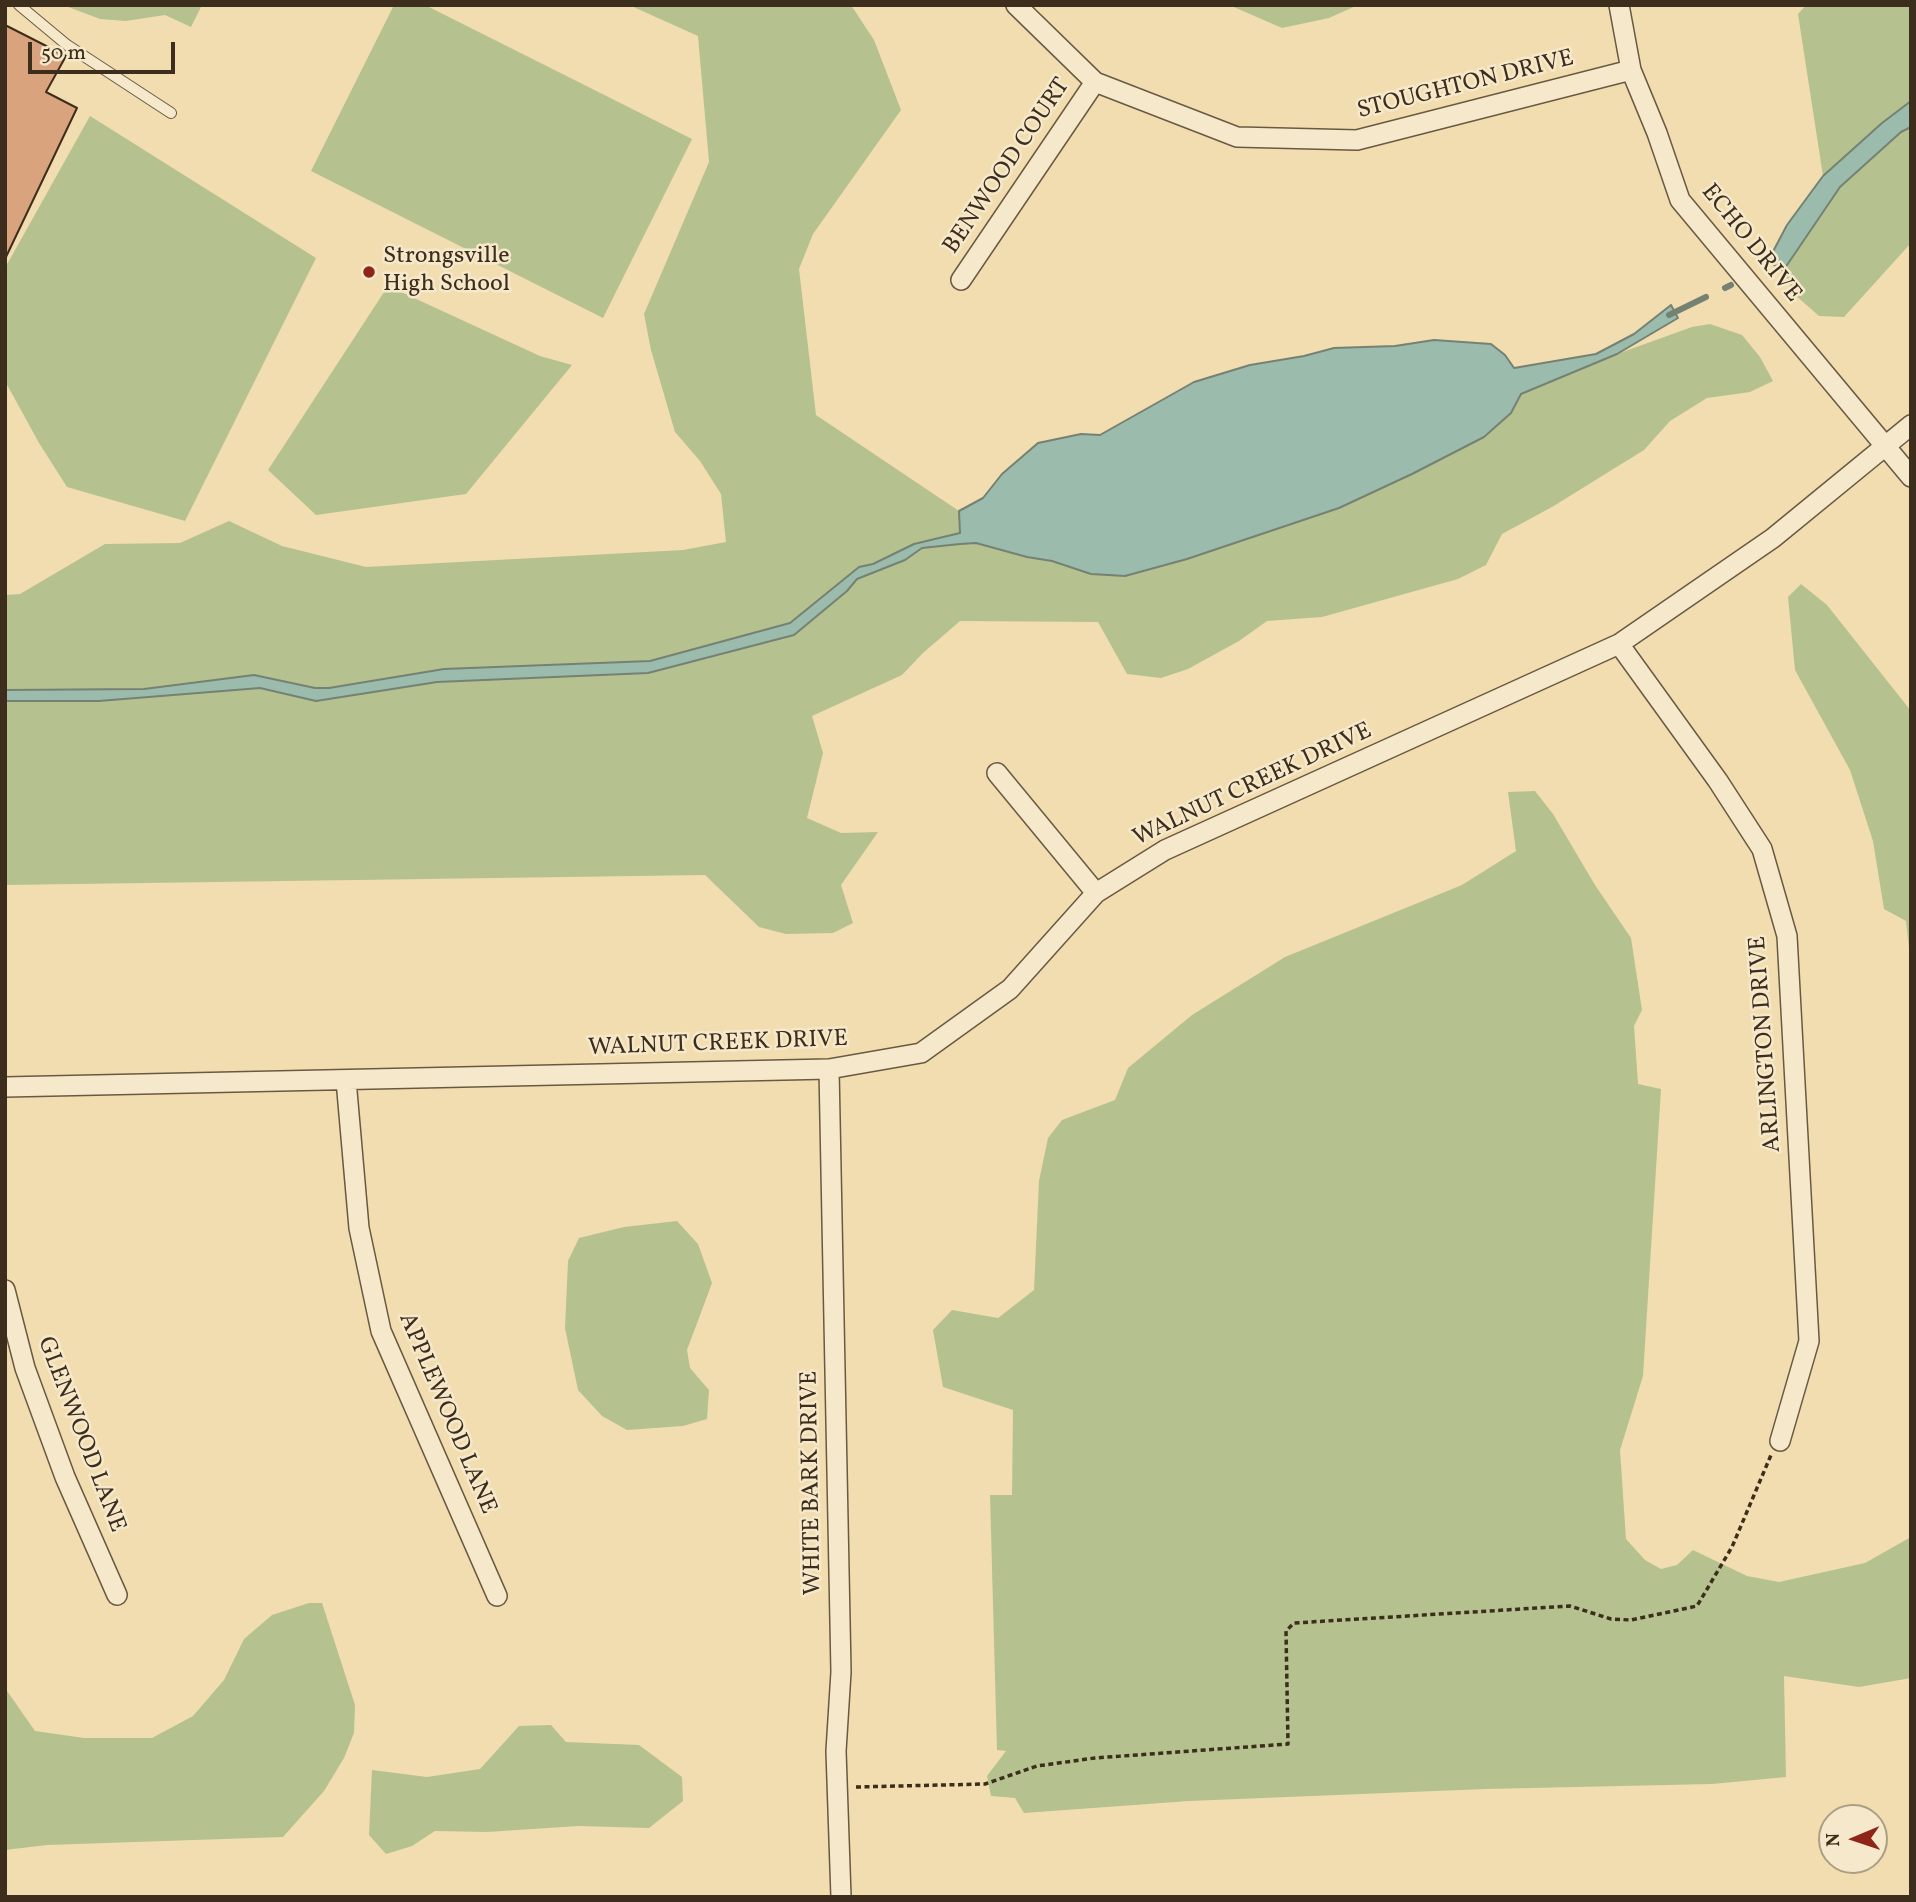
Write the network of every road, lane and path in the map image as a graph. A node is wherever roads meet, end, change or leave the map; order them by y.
1 (19, 5) edge
2 (1016, 5) edge
3 (1619, 5) edge
4 (1631, 70) junction
5 (1095, 82) junction
6 (171, 113) dead end
7 (961, 280) dead end
8 (1911, 425) edge
9 (1885, 445) junction
10 (1911, 477) edge
11 (1619, 644) junction
12 (997, 773) dead end
13 (1096, 893) junction
14 (830, 1069) junction
15 (346, 1080) junction
16 (5, 1087) edge
17 (5, 1290) edge
18 (1780, 1441) joint
19 (117, 1595) dead end
20 (497, 1596) dead end
21 (837, 1788) junction
22 (841, 1897) edge

1 - 6 lane
2 - 5 street, STOUGHTON DRIVE
3 - 4 street, ECHO DRIVE
4 - 5 street, STOUGHTON DRIVE
4 - 9 street, ECHO DRIVE
5 - 7 street, BENWOOD COURT
8 - 9 street, WALNUT CREEK DRIVE
9 - 10 street, ECHO DRIVE
9 - 11 street, WALNUT CREEK DRIVE
11 - 13 street, WALNUT CREEK DRIVE
11 - 18 street, ARLINGTON DRIVE
12 - 13 street
13 - 14 street, WALNUT CREEK DRIVE
14 - 15 street, WALNUT CREEK DRIVE
14 - 21 street, WHITE BARK DRIVE
15 - 16 street, WALNUT CREEK DRIVE
15 - 20 street, APPLEWOOD LANE
17 - 19 street, GLENWOOD LANE
18 - 21 path
21 - 22 street, WHITE BARK DRIVE

